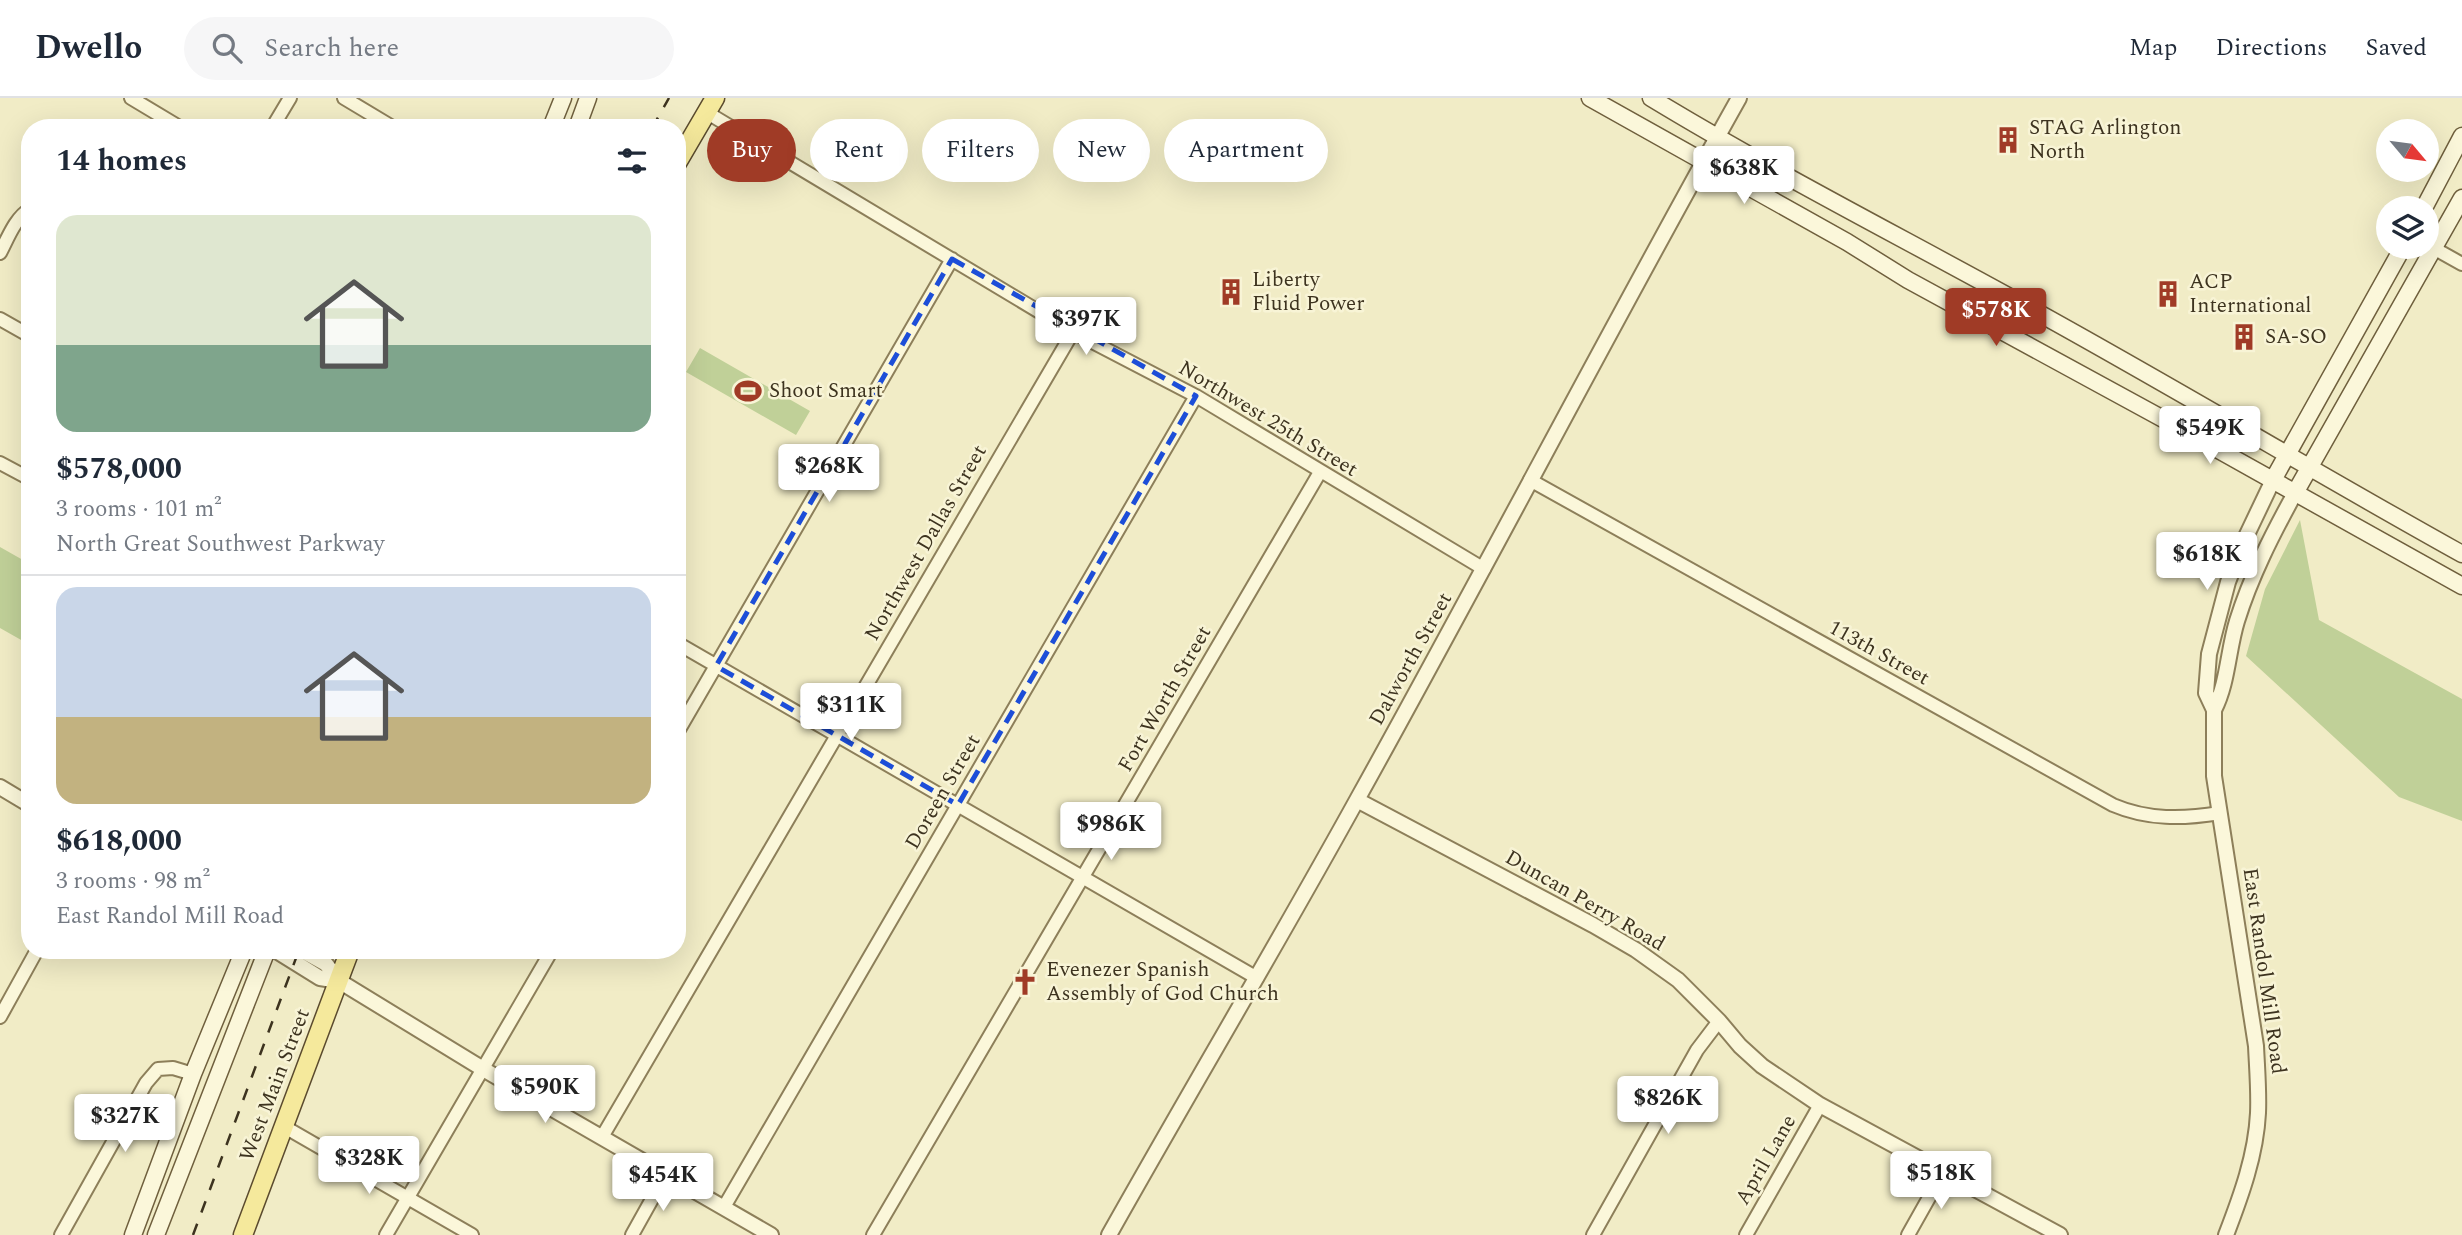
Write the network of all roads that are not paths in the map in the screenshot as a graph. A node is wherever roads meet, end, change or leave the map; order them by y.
1 (131, 98) edge
2 (290, 98) edge
3 (344, 98) edge
4 (562, 98) edge
5 (588, 98) edge
6 (1590, 98) edge
7 (1651, 98) edge
8 (1739, 98) edge
9 (711, 105) edge
10 (166, 119) edge
11 (277, 119) edge
12 (379, 119) edge
13 (554, 119) edge
14 (581, 119) edge
15 (2462, 136) edge
16 (1717, 138) junction
17 (686, 148) edge
18 (1703, 162) junction
19 (2430, 196) edge
20 (2462, 198) edge
21 (21, 216) edge
22 (2439, 233) edge
23 (2439, 252) edge
24 (0, 253) edge
25 (952, 259) junction
26 (2396, 259) edge
27 (2423, 259) edge
28 (2462, 264) edge
29 (0, 319) edge
30 (21, 331) edge
31 (1073, 332) junction
32 (1196, 396) junction
33 (2287, 456) junction
34 (0, 463) edge
35 (2308, 469) junction
36 (1320, 472) junction
37 (21, 475) edge
38 (1530, 480) junction
39 (2273, 480) junction
40 (2294, 494) junction
41 (2462, 554) edge
42 (1484, 569) junction
43 (2462, 586) edge
44 (686, 648) edge
45 (716, 666) junction
46 (2214, 710) junction
47 (686, 718) edge
48 (837, 734) junction
49 (0, 788) edge
50 (21, 800) edge
51 (1357, 800) junction
52 (958, 805) junction
53 (2220, 813) junction
54 (1083, 877) junction
55 (32, 959) edge
56 (240, 959) edge
57 (263, 959) edge
58 (289, 959) edge
59 (317, 959) edge
60 (347, 959) edge
61 (547, 959) edge
62 (1257, 978) junction
63 (339, 981) junction
64 (0, 1017) edge
65 (1719, 1021) junction
66 (483, 1069) junction
67 (193, 1074) junction
68 (1820, 1104) junction
69 (283, 1126) junction
70 (602, 1138) junction
71 (1944, 1171) junction
72 (666, 1174) junction
73 (407, 1198) junction
74 (724, 1207) junction
75 (61, 1235) edge
76 (133, 1235) edge
77 (156, 1235) edge
78 (243, 1235) edge
79 (386, 1235) edge
80 (472, 1235) edge
81 (632, 1235) edge
82 (771, 1235) edge
83 (873, 1235) edge
84 (1109, 1235) edge
85 (1593, 1235) edge
86 (1746, 1235) edge
87 (1908, 1235) edge
88 (2060, 1235) edge
89 (2226, 1235) edge

1 - 10 street
2 - 11 street
3 - 12 street
4 - 13 main road
5 - 14 main road
6 - 18 main road
7 - 16 main road
8 - 16 street, Dalworth Street
9 - 17 main road
9 - 25 street, Northwest 25th Street
15 - 19 main road
16 - 18 street, Dalworth Street
16 - 33 main road
18 - 38 street, Dalworth Street
18 - 39 main road
20 - 22 main road, East Randol Mill Road
21 - 24 street
23 - 28 street
25 - 31 street, Northwest 25th Street
25 - 45 street
26 - 33 main road, East Randol Mill Road
27 - 35 main road, East Randol Mill Road
29 - 30 street
31 - 32 street, Northwest 25th Street
31 - 48 street, Northwest Dallas Street
32 - 36 street, Northwest 25th Street
32 - 52 street, Doreen Street
33 - 35 main road
33 - 39 main road, East Randol Mill Road
34 - 37 street
35 - 40 main road, East Randol Mill Road
35 - 41 main road
36 - 42 street, Northwest 25th Street
36 - 54 street, Fort Worth Street
38 - 42 street, Dalworth Street
38 - 53 street, 113th Street
39 - 40 main road
39 - 46 street, East Randol Mill Road
40 - 43 main road
40 - 46 street, East Randol Mill Road
42 - 51 street, Dalworth Street
44 - 45 street
45 - 47 street
45 - 48 street
46 - 53 street, East Randol Mill Road
48 - 52 street
48 - 70 street, Northwest Dallas Street
49 - 50 street
51 - 62 street, Dalworth Street
51 - 65 street, Duncan Perry Road
52 - 54 street
52 - 74 street, Doreen Street
53 - 89 street, East Randol Mill Road
54 - 62 street
54 - 83 street, Fort Worth Street
55 - 64 street
56 - 67 main road
57 - 77 main road
58 - 63 street
59 - 63 street
60 - 63 main road, West Main Street
61 - 66 street
62 - 84 street, Dalworth Street
63 - 66 street
63 - 69 main road, West Main Street
65 - 68 street, Duncan Perry Road
65 - 85 street
66 - 70 street
66 - 73 street
67 - 75 street
67 - 76 main road
68 - 71 street, Duncan Perry Road
68 - 86 street, April Lane
69 - 73 street
69 - 78 main road, West Main Street
70 - 72 street
71 - 87 street
71 - 88 street, Duncan Perry Road
72 - 74 street
72 - 81 street
73 - 79 street
73 - 80 street
74 - 82 street

